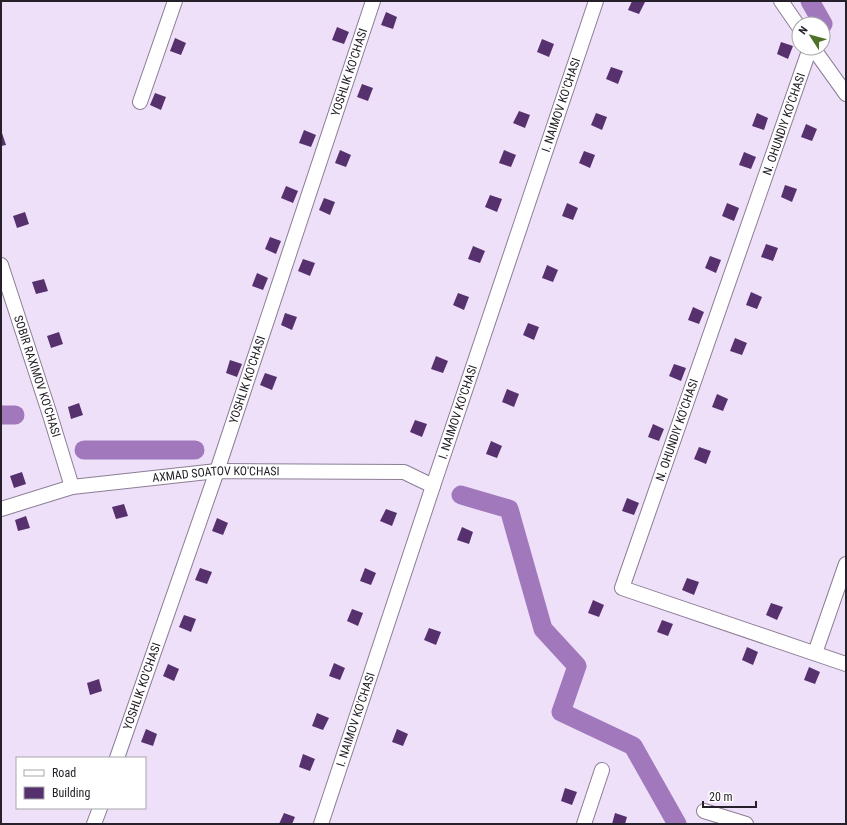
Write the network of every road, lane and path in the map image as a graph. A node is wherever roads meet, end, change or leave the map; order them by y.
1 (175, 1) edge
2 (373, 1) edge
3 (596, 1) edge
4 (781, 1) edge
5 (791, 16) edge
6 (809, 56) edge
7 (818, 56) edge
8 (846, 94) edge
9 (140, 102) dead end
10 (1, 265) edge
11 (217, 471) junction
12 (432, 486) junction
13 (72, 487) junction
14 (1, 509) edge
15 (846, 564) edge
16 (815, 653) junction
17 (846, 664) edge
18 (117, 757) edge
19 (602, 770) dead end
20 (100, 809) edge
21 (704, 811) dead end
22 (94, 824) edge
23 (321, 824) edge
24 (584, 824) edge
25 (746, 824) edge

1 - 9 street
2 - 11 street, YOSHLIK KO'CHASI
3 - 12 street, I. NAIMOV KO'CHASI
4 - 5 street
6 - 16 street, N. OHUNDIY KO'CHASI
7 - 8 street
10 - 13 street, SOBIR RAXIMOV KO'CHASI
11 - 12 street, AXMAD SOATOV KO'CHASI
11 - 13 street, AXMAD SOATOV KO'CHASI
11 - 18 street, YOSHLIK KO'CHASI
12 - 23 street, I. NAIMOV KO'CHASI
13 - 14 street, AXMAD SOATOV KO'CHASI
15 - 16 street
16 - 17 street, N. OHUNDIY KO'CHASI
19 - 24 street
20 - 22 street
21 - 25 street

